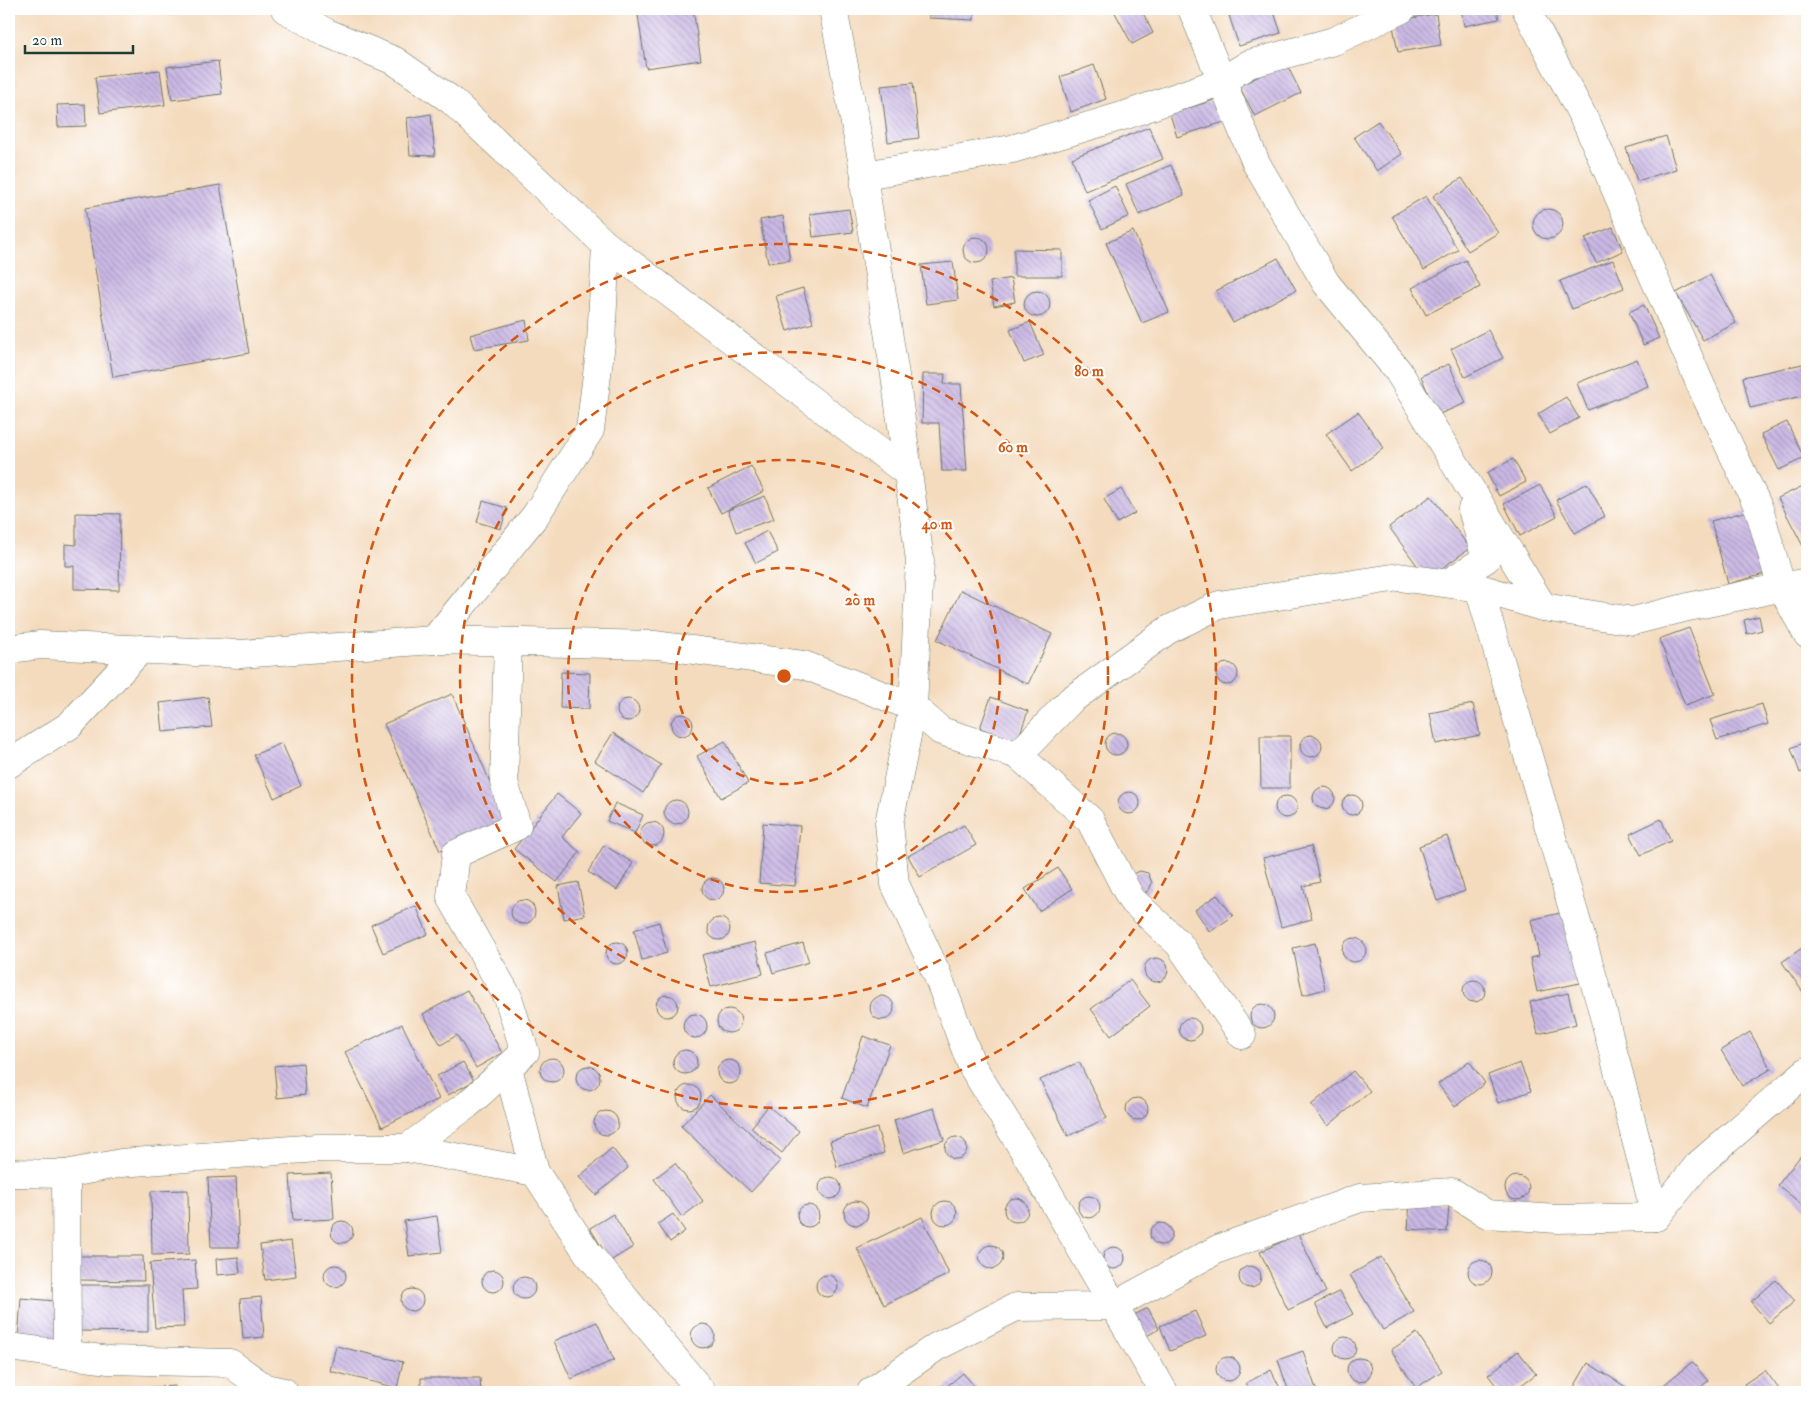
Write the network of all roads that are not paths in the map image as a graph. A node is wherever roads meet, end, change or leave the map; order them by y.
1 (286, 9) edge
2 (833, 9) edge
3 (1192, 9) edge
4 (1402, 9) edge
5 (1526, 9) edge
6 (1222, 81) junction
7 (866, 175) junction
8 (606, 245) junction
9 (909, 474) junction
10 (1464, 481) junction
11 (1448, 583) junction
12 (1795, 585) edge
13 (1479, 588) junction
14 (1543, 607) junction
15 (1807, 634) edge
16 (434, 640) junction
17 (508, 642) junction
18 (9, 648) edge
19 (141, 649) junction
20 (912, 707) junction
21 (1018, 755) junction
22 (9, 764) edge
23 (1242, 1036) dead end
24 (508, 1068) junction
25 (1807, 1071) edge
26 (407, 1148) junction
27 (9, 1172) edge
28 (536, 1172) junction
29 (66, 1174) junction
30 (1656, 1217) junction
31 (1113, 1306) junction
32 (9, 1347) edge
33 (67, 1354) junction
34 (272, 1391) edge
35 (702, 1392) edge
36 (871, 1392) edge
37 (1164, 1392) edge

1 - 8 street
2 - 7 street
3 - 6 street
4 - 6 street
5 - 12 street
6 - 7 street
6 - 10 street
7 - 9 street
8 - 9 street
8 - 16 street
9 - 20 street
10 - 11 street
10 - 14 street
11 - 13 street
11 - 21 street
12 - 14 street
12 - 15 street
13 - 14 street
13 - 30 street
16 - 17 street
16 - 19 street
17 - 20 street
17 - 24 street
18 - 19 street
19 - 22 street
20 - 21 street
20 - 31 street
21 - 23 street
24 - 26 street
24 - 28 street
25 - 30 street
26 - 28 street
26 - 29 street
27 - 29 street
28 - 35 street
29 - 33 street
30 - 31 street
31 - 36 street
31 - 37 street
32 - 33 street
33 - 34 street

